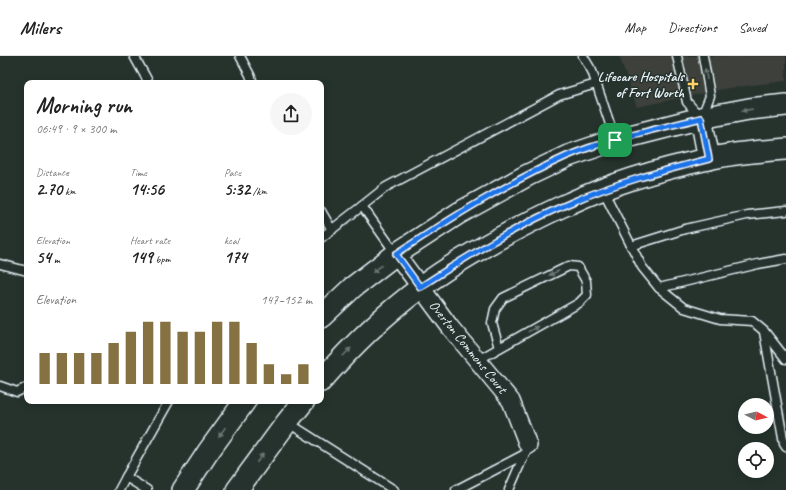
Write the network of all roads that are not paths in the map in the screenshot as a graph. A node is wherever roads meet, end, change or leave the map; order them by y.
1 (134, 56) edge
2 (240, 56) edge
3 (583, 56) edge
4 (677, 56) edge
5 (703, 56) edge
6 (147, 80) edge
7 (252, 80) edge
8 (596, 84) junction
9 (786, 105) edge
10 (701, 118) junction
11 (615, 140) junction
12 (786, 149) edge
13 (709, 159) junction
14 (603, 190) junction
15 (362, 206) junction
16 (786, 211) edge
17 (324, 216) edge
18 (332, 230) junction
19 (324, 236) edge
20 (631, 246) junction
21 (396, 254) junction
22 (786, 260) edge
23 (0, 264) edge
24 (24, 270) edge
25 (420, 287) junction
26 (659, 288) junction
27 (324, 314) edge
28 (764, 331) junction
29 (500, 348) junction
30 (786, 359) edge
31 (478, 360) junction
32 (324, 378) edge
33 (0, 386) edge
34 (24, 388) edge
35 (167, 404) edge
36 (243, 404) edge
37 (302, 404) edge
38 (287, 422) junction
39 (786, 447) edge
40 (527, 450) junction
41 (126, 477) junction
42 (119, 490) edge
43 (147, 490) edge
44 (183, 490) edge
45 (237, 490) edge
46 (394, 490) edge
47 (456, 490) edge
48 (510, 490) edge

1 - 6 lane
2 - 7 lane
3 - 8 lane
4 - 10 lane
10 -> 5 lane
8 - 11 lane
8 - 15 lane
9 -> 10 street
10 - 11 street
10 - 13 street
11 - 21 street
12 - 13 street
13 - 14 street
14 - 20 lane
14 - 25 street
15 - 18 lane
15 - 21 lane
16 - 20 lane
17 - 18 lane
18 - 19 lane
20 - 26 lane
21 - 25 street, Overton Commons Court
21 -> 27 street
22 - 26 lane
23 - 24 lane
25 - 31 street, Overton Commons Court
32 -> 25 street
26 - 28 lane
28 - 30 lane
28 - 39 lane
29 -> 29 lane
29 - 31 lane
31 - 40 street, Overton Commons Court
33 - 34 lane
35 - 41 lane
36 -> 44 street
37 - 38 street
45 -> 38 street
38 - 46 lane
40 - 47 lane
40 - 48 lane
41 - 42 lane
41 - 43 lane

